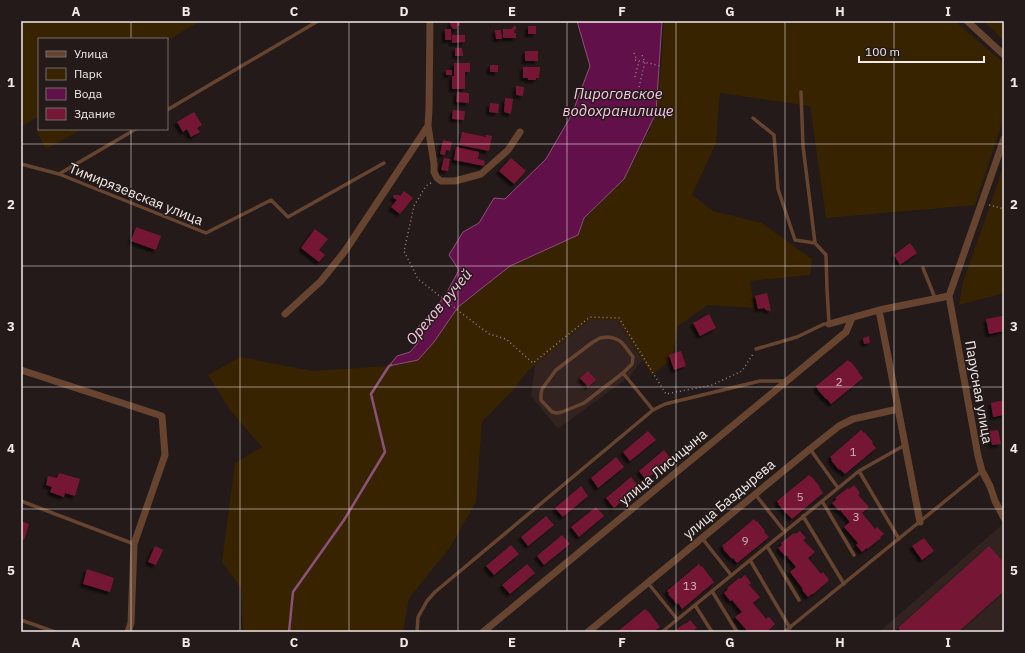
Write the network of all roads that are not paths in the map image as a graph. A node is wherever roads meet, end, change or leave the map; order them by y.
1 (318, 21) edge
2 (430, 21) edge
3 (967, 21) edge
4 (1004, 55) edge
5 (802, 92) dead end
6 (168, 109) edge
7 (753, 118) dead end
8 (428, 126) junction
9 (134, 130) edge
10 (520, 132) dead end
11 (1004, 139) edge
12 (384, 163) dead end
13 (21, 164) edge
14 (59, 174) junction
15 (815, 243) junction
16 (923, 268) dead end
17 (949, 296) junction
18 (935, 299) junction
19 (879, 310) junction
20 (285, 314) dead end
21 (852, 318) junction
22 (830, 324) junction
23 (756, 349) road end
24 (21, 370) edge
25 (623, 373) junction
26 (788, 381) junction
27 (898, 409) junction
28 (654, 410) junction
29 (905, 445) junction
30 (810, 449) junction
31 (859, 471) junction
32 (982, 471) junction
33 (838, 488) junction
34 (755, 494) junction
35 (21, 501) edge
36 (822, 501) junction
37 (804, 516) junction
38 (1004, 518) edge
39 (920, 522) junction
40 (785, 532) junction
41 (702, 538) junction
42 (899, 539) junction
43 (134, 544) junction
44 (767, 546) junction
45 (854, 555) dead end
46 (750, 560) junction
47 (731, 576) junction
48 (648, 583) junction
49 (844, 584) junction
50 (712, 591) junction
51 (799, 600) dead end
52 (695, 605) junction
53 (678, 619) junction
54 (21, 620) edge
55 (790, 628) junction
56 (55, 632) edge
57 (128, 632) edge
58 (417, 632) edge
59 (483, 632) edge
60 (588, 632) edge
61 (662, 632) edge
62 (712, 632) edge
63 (737, 632) edge
64 (784, 632) edge

1 - 6 lane
2 - 8 street
3 - 4 street
5 - 15 lane
7 - 15 lane
8 - 10 street
8 - 20 street
9 - 14 lane
11 - 17 street
12 - 14 lane, Тимирязевская улица
13 - 14 lane, Тимирязевская улица
15 - 22 lane
16 - 18 lane
17 - 18 street
17 - 32 street, Парусная улица
18 - 19 street
19 - 21 street
19 - 27 street
21 - 22 street
21 - 26 street, улица Лисицына
22 - 23 lane
24 - 43 street
25 - 25 lane
25 - 28 lane
26 - 28 lane
26 - 59 street, улица Лисицына
27 - 29 street
27 - 30 street, улица Баздырева
28 - 58 lane
29 - 31 lane
29 - 39 street
30 - 33 lane
30 - 34 street, улица Баздырева
31 - 33 lane
31 - 42 lane
32 - 38 street, Парусная улица
32 - 39 lane
33 - 36 lane
34 - 40 lane
34 - 41 street, улица Баздырева
35 - 43 lane
36 - 37 lane
36 - 45 lane
37 - 40 lane
37 - 49 lane
39 - 42 lane
40 - 44 lane
41 - 47 lane
41 - 48 street, улица Баздырева
42 - 49 lane
43 - 57 street
44 - 46 lane
44 - 51 lane
46 - 47 lane
46 - 55 lane
47 - 50 lane
48 - 53 lane
48 - 60 street, улица Баздырева
49 - 55 lane
50 - 52 lane
50 - 63 lane
52 - 53 lane
52 - 62 lane
53 - 61 lane
54 - 56 lane
55 - 64 lane

